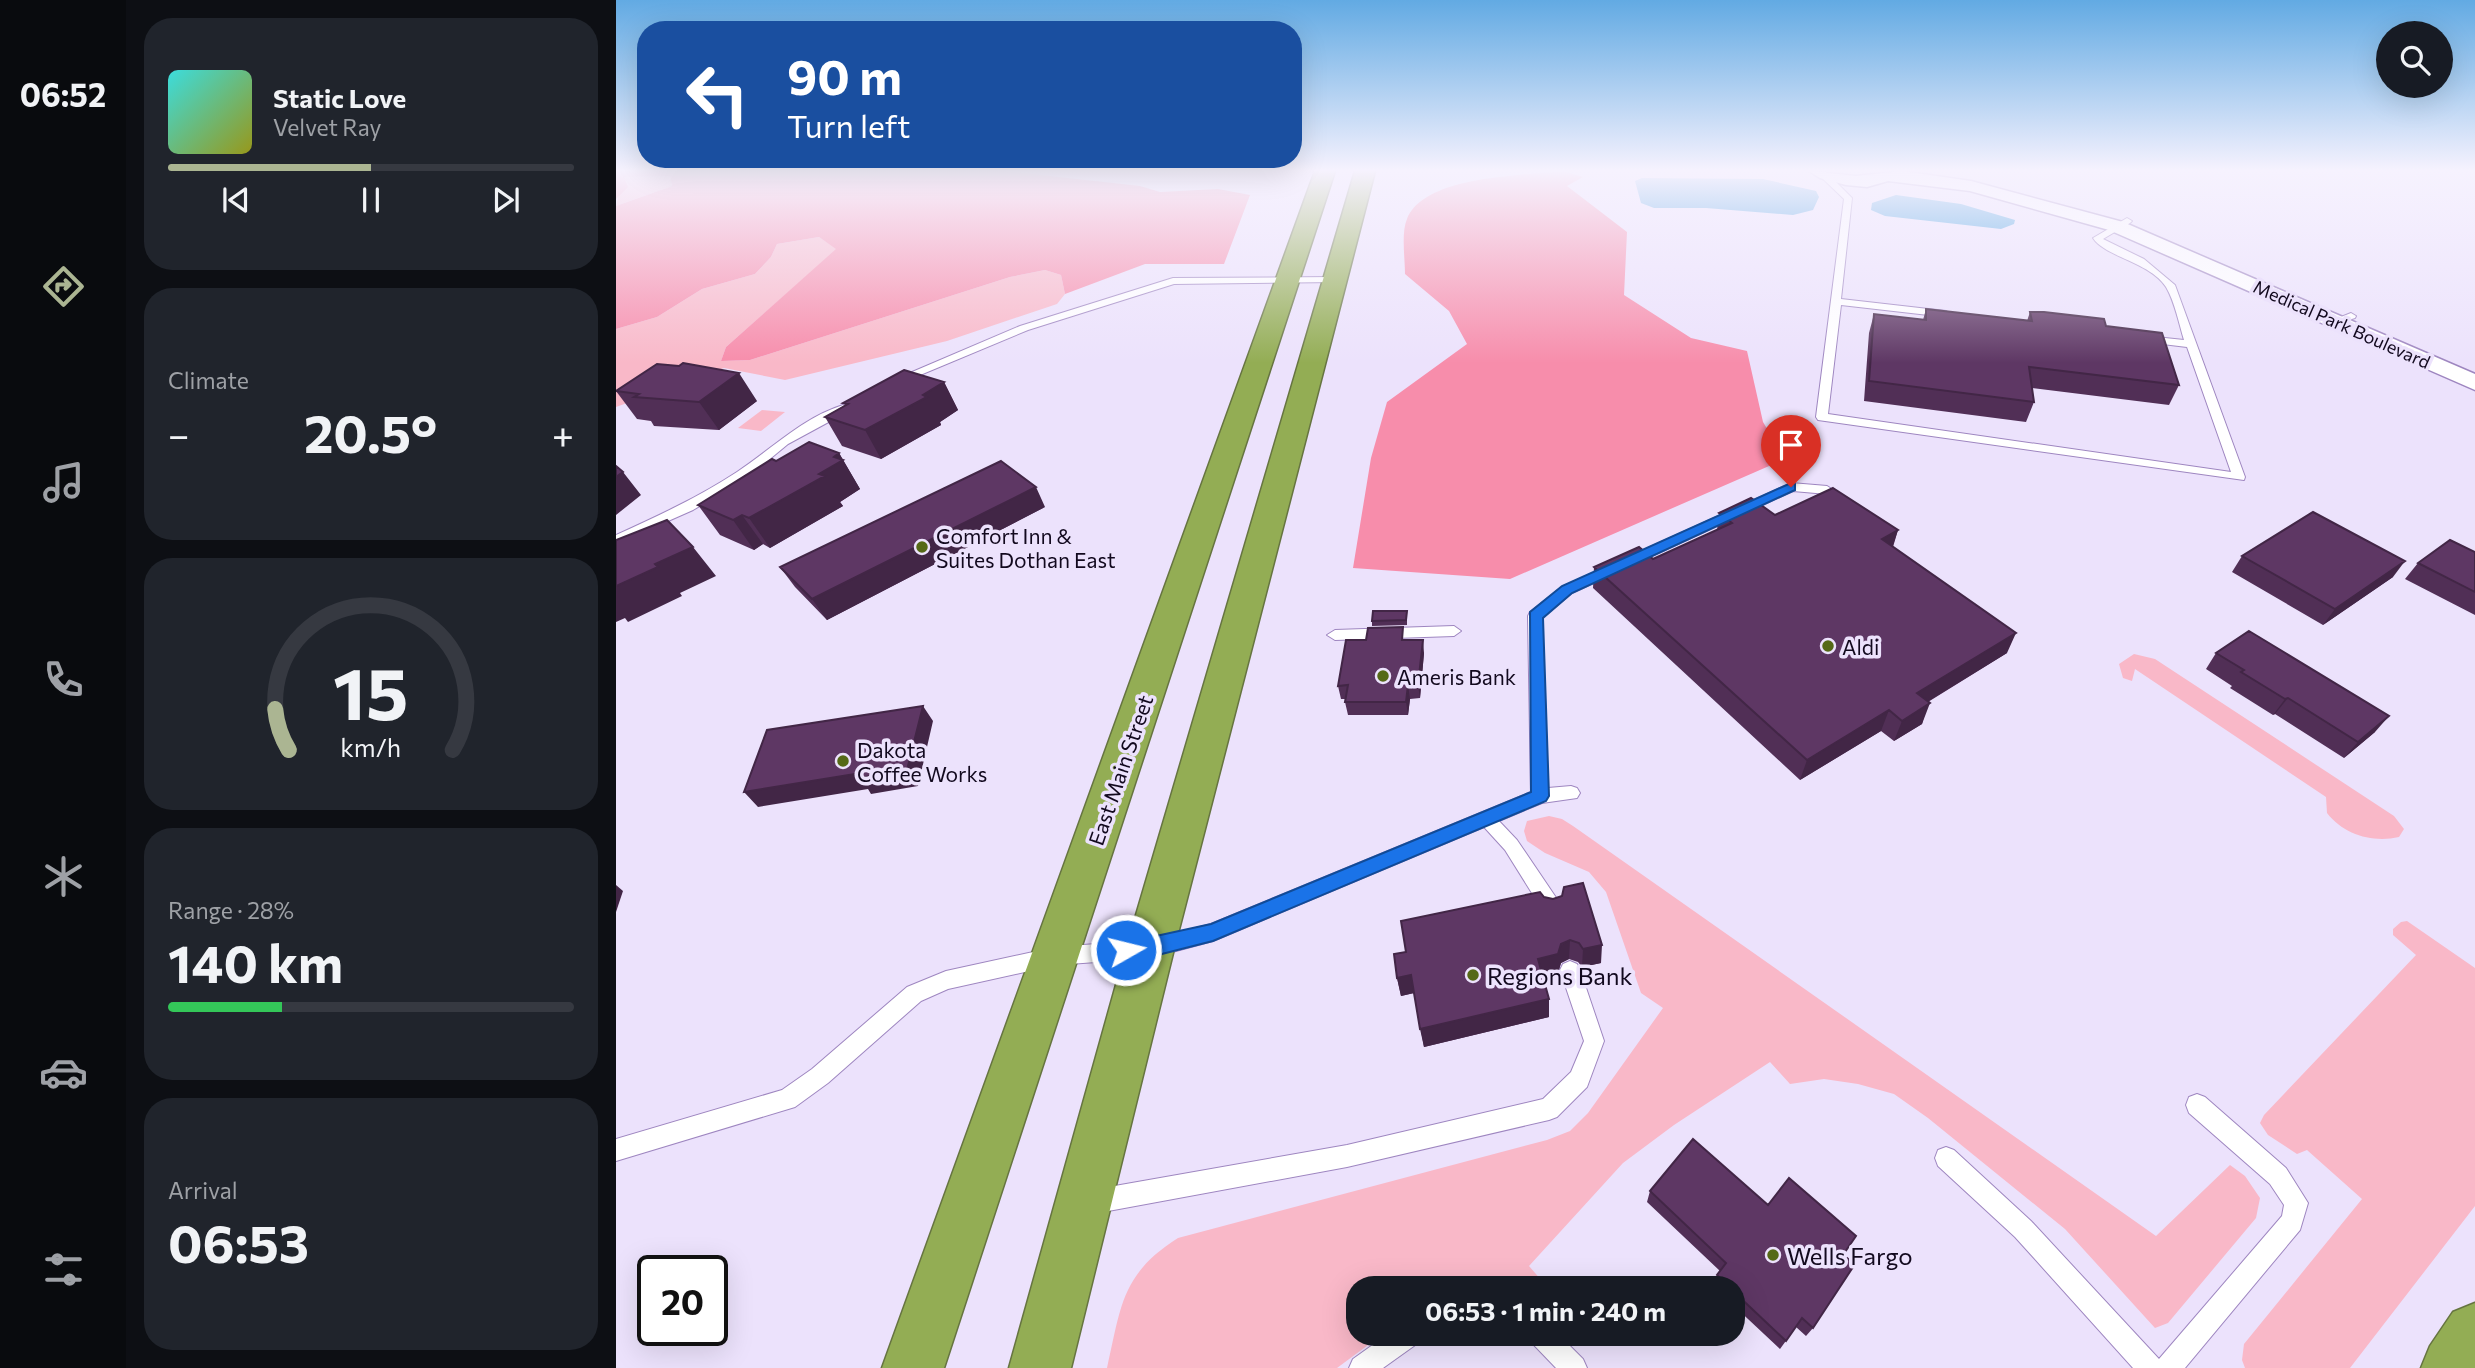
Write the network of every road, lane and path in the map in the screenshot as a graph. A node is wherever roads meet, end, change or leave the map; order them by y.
1 (1303, 235) edge
2 (1347, 235) edge
3 (1844, 235) edge
4 (2100, 235) edge
5 (2149, 235) edge
6 (1288, 280) junction
7 (1335, 280) junction
8 (1836, 301) junction
9 (1957, 315) edge
10 (2344, 318) junction
11 (2137, 338) edge
12 (2192, 344) junction
13 (2475, 370) edge
14 (2475, 383) edge
15 (882, 388) edge
16 (859, 400) edge
17 (1827, 490) edge
18 (616, 541) edge
19 (1454, 631) dead end
20 (1335, 635) dead end
21 (1571, 793) dead end
22 (1540, 796) junction
23 (1486, 818) junction
24 (1552, 908) edge
25 (1150, 948) junction
26 (1056, 956) junction
27 (1570, 970) dead end
28 (2197, 1105) dead end
29 (616, 1150) edge
30 (1946, 1158) dead end
31 (1082, 1204) junction
32 (2475, 1334) edge
33 (1392, 1346) edge
34 (1553, 1346) edge
35 (914, 1368) edge
36 (1040, 1368) edge
37 (1362, 1368) edge
38 (1574, 1368) edge
39 (2150, 1368) edge
40 (2168, 1368) edge
41 (2452, 1368) edge

1 - 6 highway, East Main Street
2 - 7 highway
3 - 8 lane
4 - 12 lane
5 - 10 street, Medical Park Boulevard
6 - 7 lane
6 - 15 lane
6 - 26 highway, East Main Street
7 - 25 highway
8 - 9 lane
8 - 12 lane
10 - 13 street, Medical Park Boulevard
10 - 14 street, Medical Park Boulevard
11 - 12 lane
16 - 18 lane
17 - 22 lane
19 - 20 lane
21 - 22 lane
22 - 23 lane
23 - 24 lane
23 - 25 lane
25 - 26 lane
25 - 31 highway
26 - 29 lane
26 - 35 highway, East Main Street
27 - 31 lane
28 - 40 lane
30 - 39 lane
31 - 36 highway
32 - 41 highway
33 - 37 lane
34 - 38 lane

